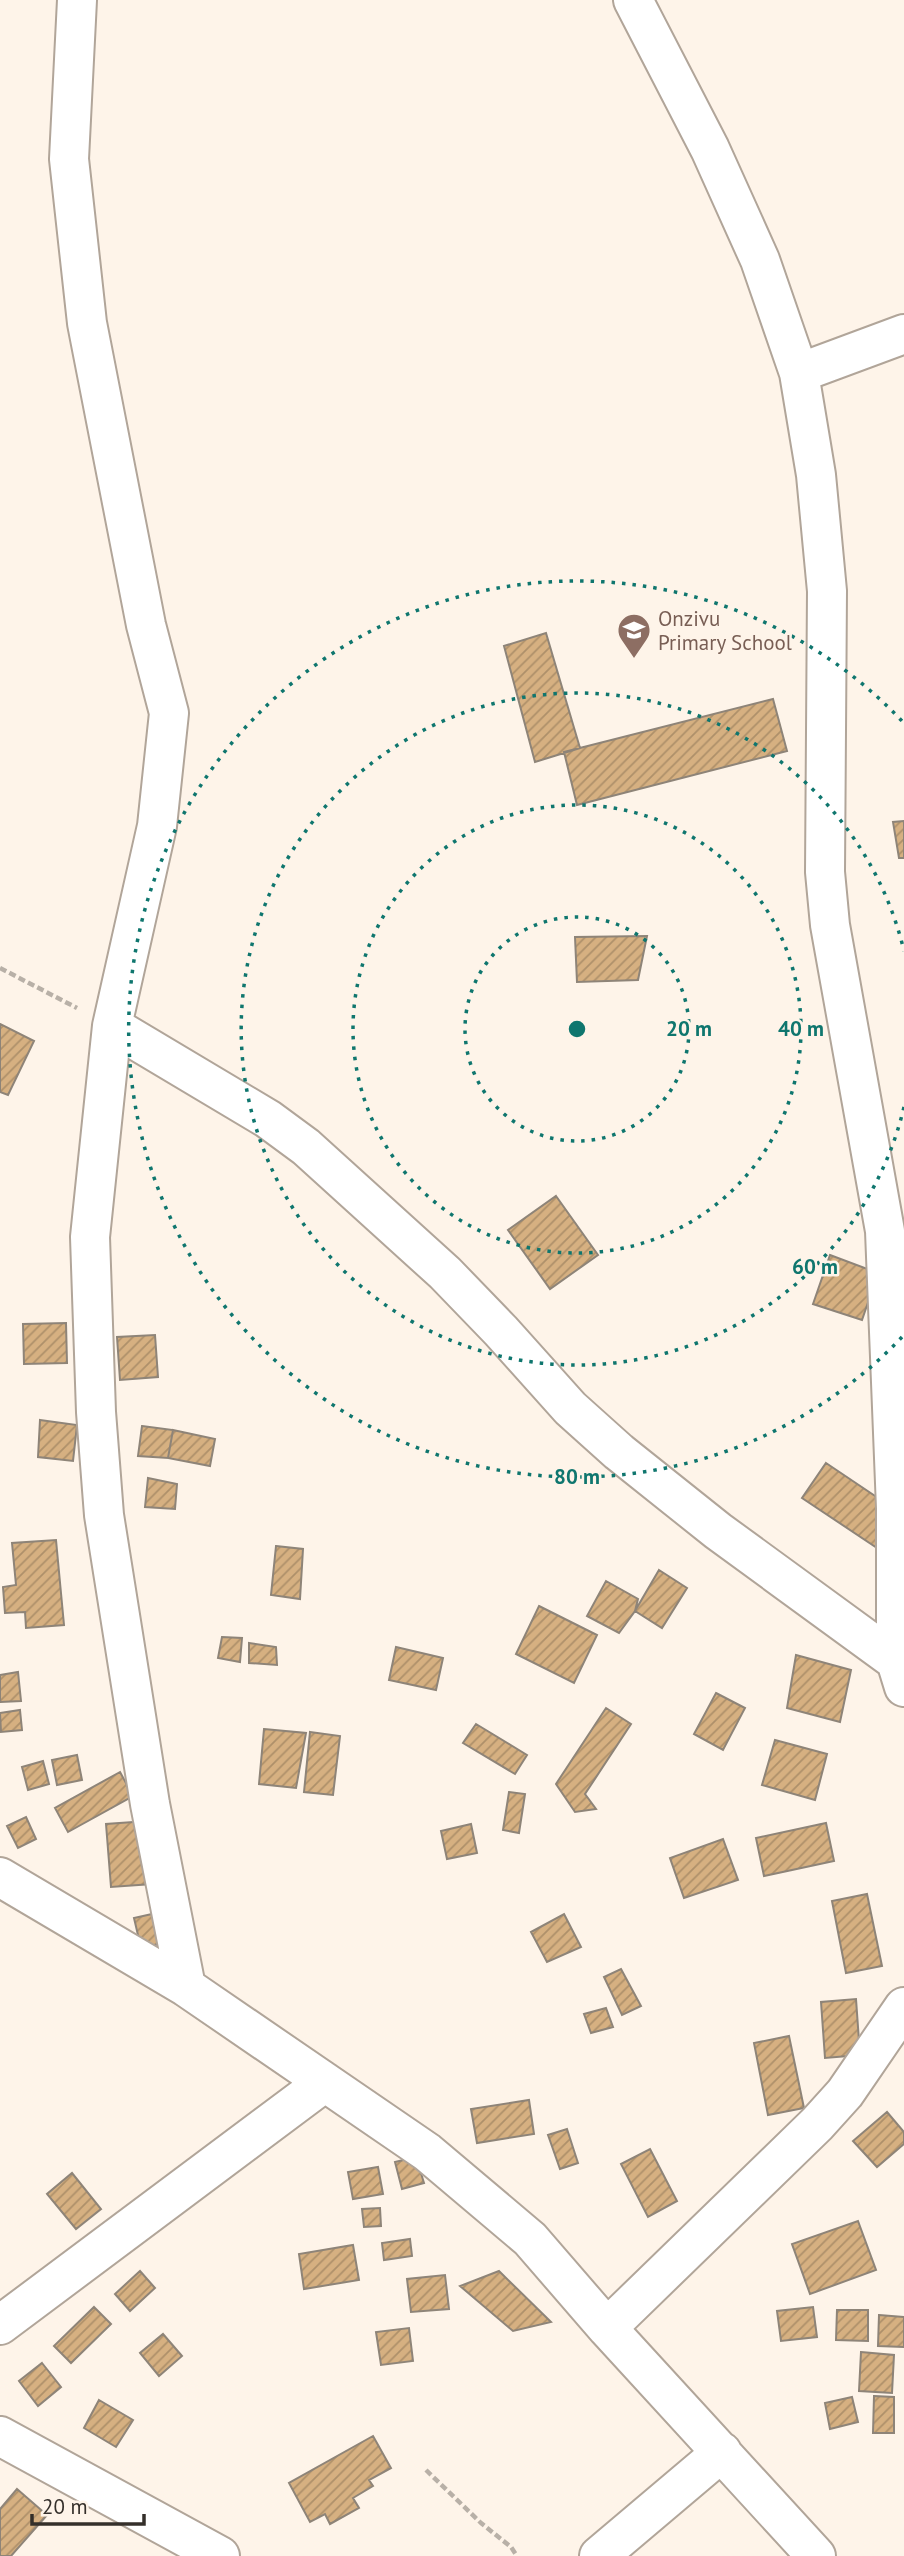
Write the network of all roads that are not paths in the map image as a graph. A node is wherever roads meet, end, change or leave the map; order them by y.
1 (77, 0) edge
2 (633, 0) edge
3 (904, 334) edge
4 (799, 373) junction
5 (112, 1026) junction
6 (900, 1505) edge
7 (901, 1674) edge
8 (0, 1877) edge
9 (186, 1987) junction
10 (904, 2007) edge
11 (325, 2082) junction
12 (0, 2325) edge
13 (607, 2328) junction
14 (0, 2436) edge
15 (722, 2452) junction
16 (220, 2556) edge
17 (599, 2556) edge
18 (816, 2556) edge

1 - 5 street
2 - 4 street
3 - 4 street
4 - 6 street
5 - 7 street
5 - 9 street
6 - 7 street
8 - 9 street
9 - 11 street
10 - 13 street
11 - 12 street
11 - 13 street
13 - 15 street
14 - 16 street
15 - 17 street
15 - 18 street

